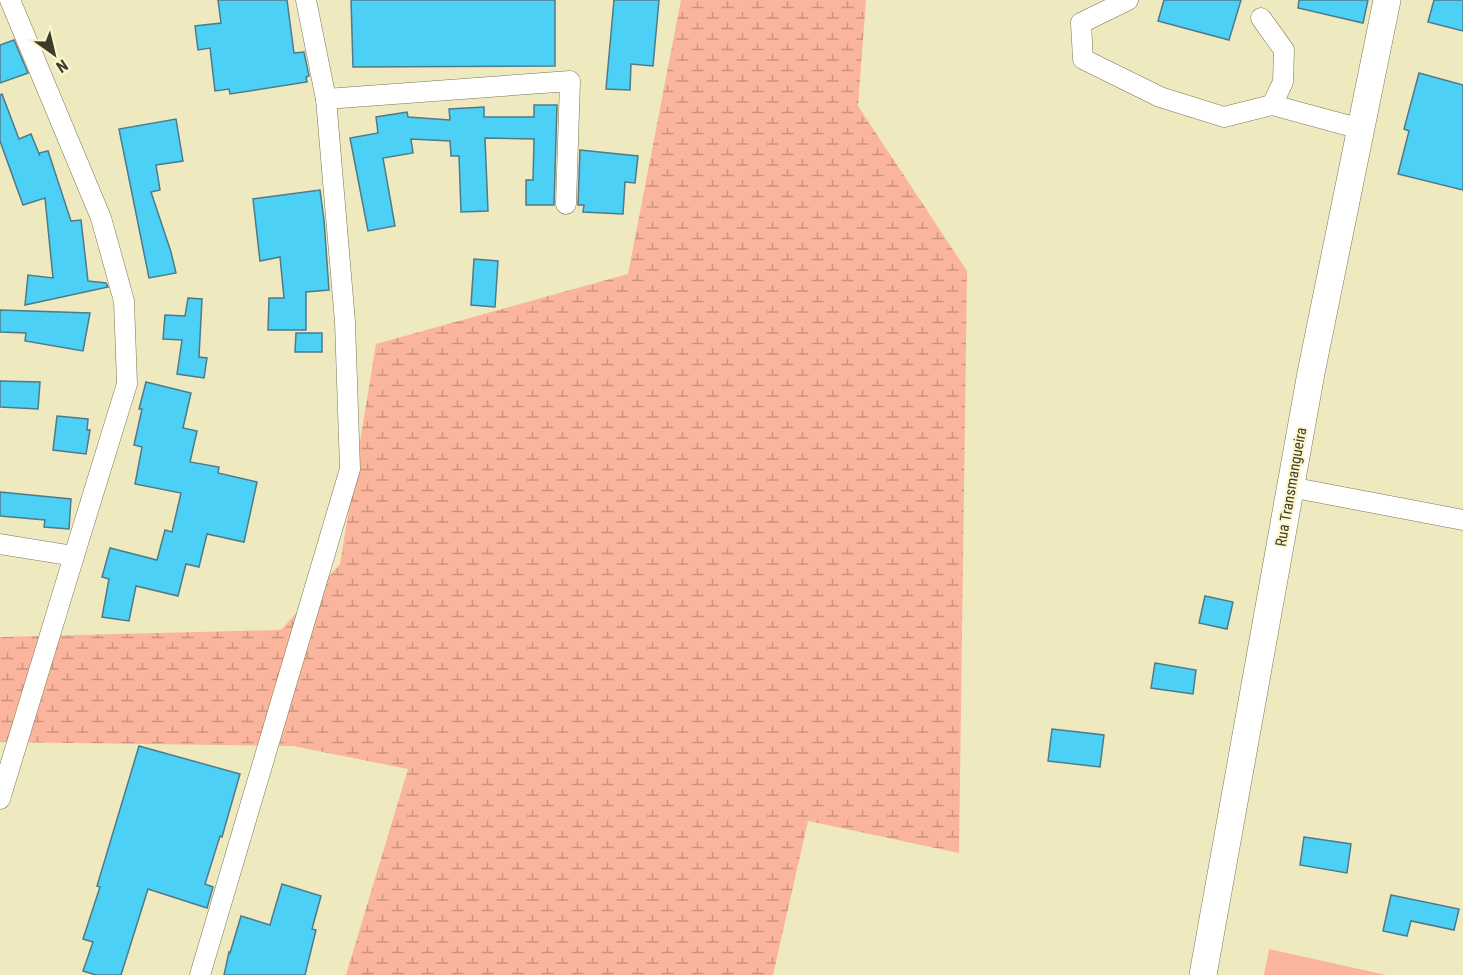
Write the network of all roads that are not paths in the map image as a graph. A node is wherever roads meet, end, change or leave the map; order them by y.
1 (10, 0) edge
2 (306, 0) edge
3 (1128, 0) edge
4 (1387, 0) edge
5 (1261, 18) dead end
6 (326, 99) junction
7 (1272, 105) junction
8 (1361, 129) junction
9 (566, 204) dead end
10 (1290, 487) junction
11 (1463, 520) edge
12 (0, 544) edge
13 (74, 556) junction
14 (0, 799) edge
15 (200, 975) edge
16 (1203, 975) edge

1 - 13 street
2 - 6 street
3 - 7 street
4 - 8 street, Rua Transmangueira
5 - 7 street
6 - 9 street
6 - 15 street
7 - 8 street
8 - 10 street, Rua Transmangueira
10 - 11 street
10 - 16 street, Rua Transmangueira
12 - 13 street
13 - 14 street

